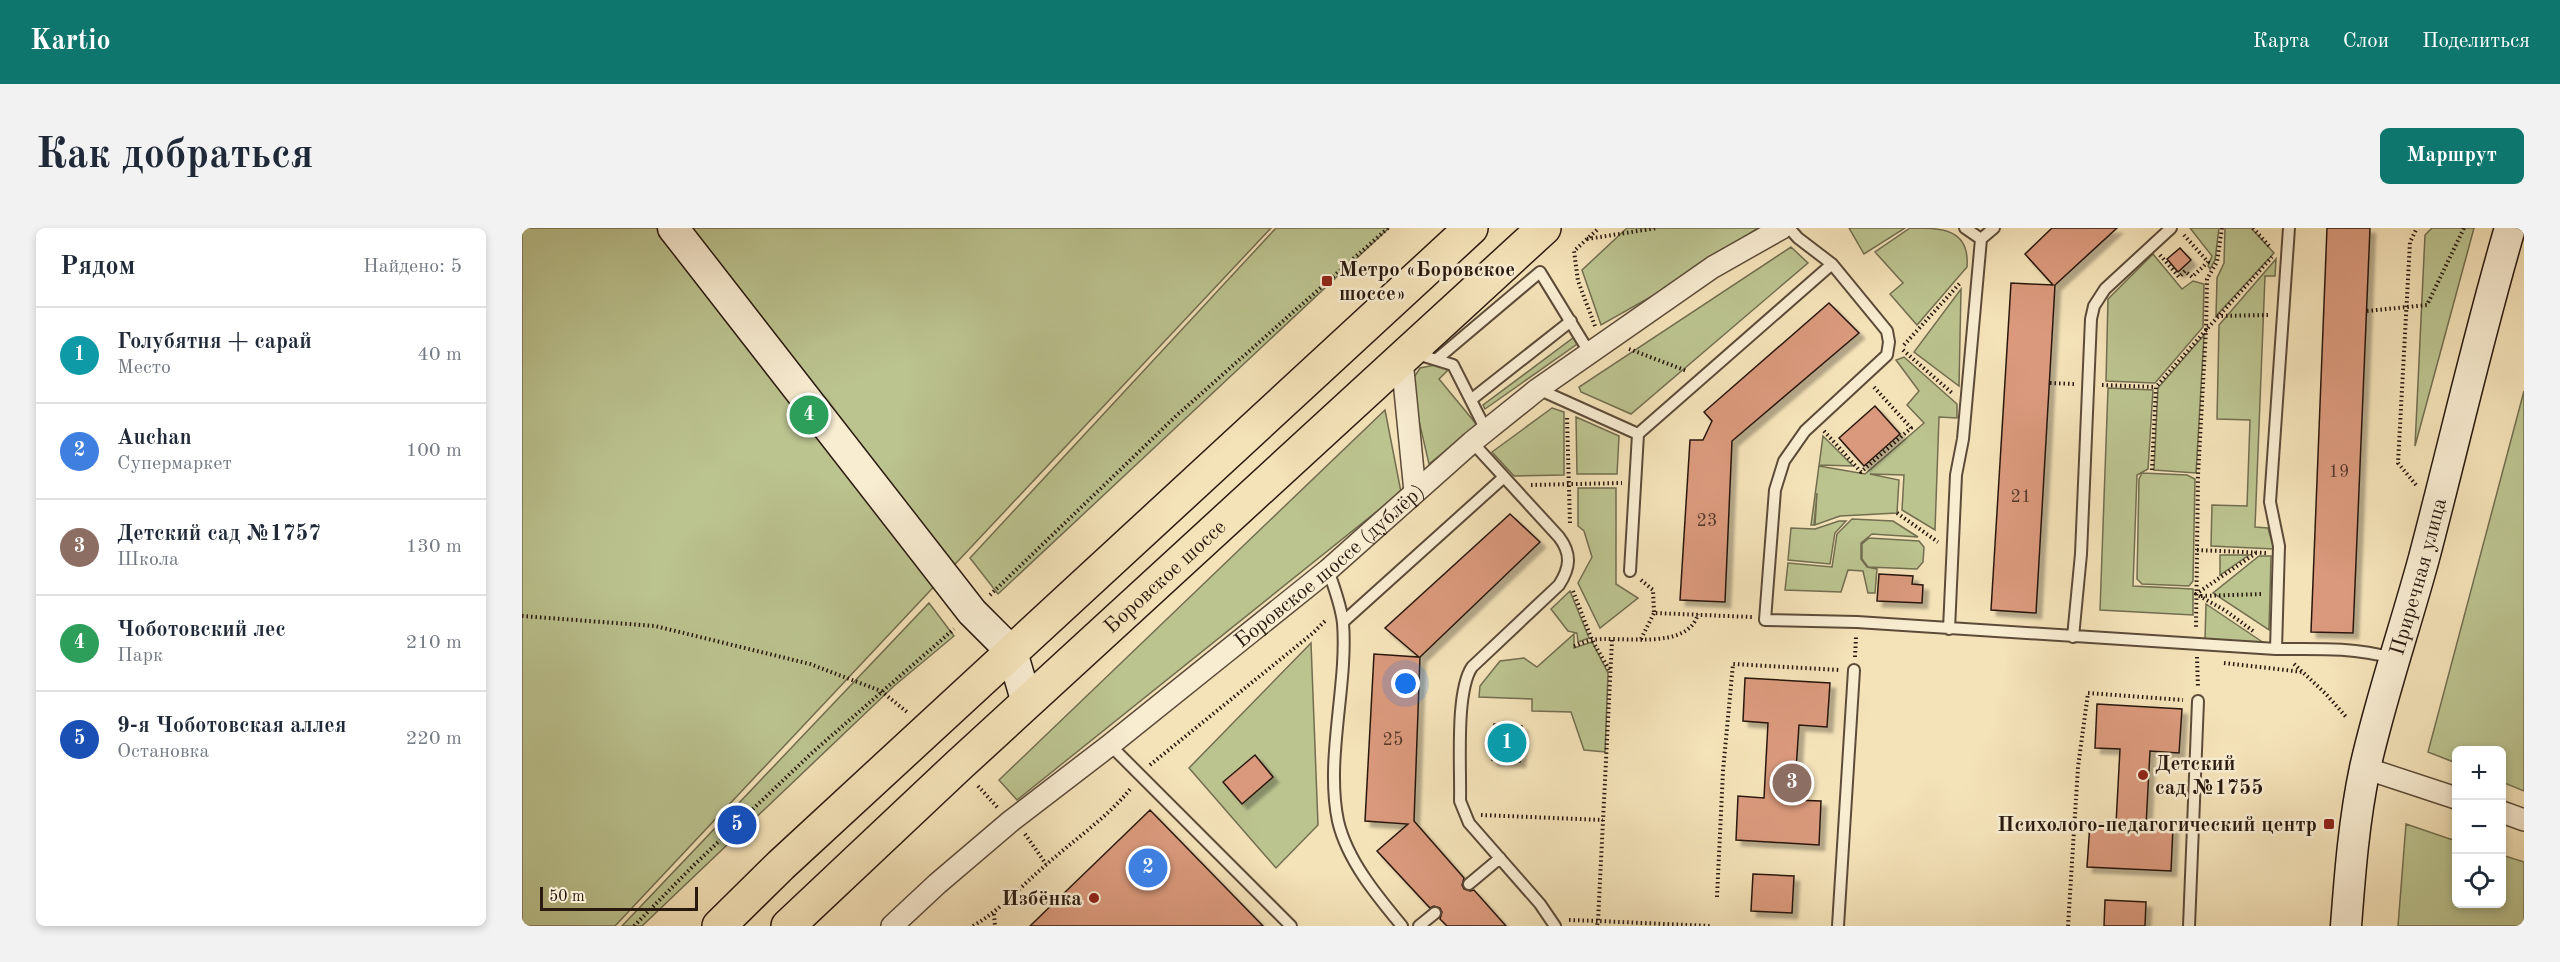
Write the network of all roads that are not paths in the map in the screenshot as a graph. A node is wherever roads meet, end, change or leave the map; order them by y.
1 (673, 228) edge
2 (1471, 228) edge
3 (1544, 228) edge
4 (1782, 228) edge
5 (1789, 228) edge
6 (1965, 228) edge
7 (1994, 228) edge
8 (2171, 228) edge
9 (2289, 228) edge
10 (2510, 228) edge
11 (1981, 239) junction
12 (1832, 264) junction
13 (1571, 321) junction
14 (1599, 345) junction
15 (1417, 357) junction
16 (1538, 389) junction
17 (1472, 399) junction
18 (1638, 434) junction
19 (1479, 436) junction
20 (1507, 481) junction
21 (1415, 492) junction
22 (1328, 570) junction
23 (1630, 571) road end
24 (1343, 622) junction
25 (1949, 629) junction
26 (2073, 637) junction
27 (2276, 649) junction
28 (1012, 652) junction
29 (2393, 658) junction
30 (1854, 670) road end
31 (2198, 701) road end
32 (1027, 703) junction
33 (1110, 745) junction
34 (2365, 768) junction
35 (2452, 796) edge
36 (2506, 813) edge
37 (2524, 819) edge
38 (1500, 858) junction
39 (1469, 884) dead end
40 (1435, 913) dead end
41 (1553, 922) edge
42 (719, 926) edge
43 (788, 926) edge
44 (892, 926) edge
45 (1291, 926) edge
46 (1402, 926) edge
47 (1419, 926) edge
48 (1839, 926) edge
49 (2189, 926) edge
50 (2346, 926) edge

1 - 28 street
2 - 28 main road
3 - 15 main road, Боровское шоссе
4 - 14 street, Боровское шоссе (дублёр)
5 - 12 lane
6 - 11 lane
7 - 11 lane
8 - 26 lane
9 - 27 lane
10 - 29 street, Приречная улица
11 - 25 lane
12 - 18 lane
12 - 25 lane
13 - 14 lane
13 - 15 lane
13 - 17 lane
14 - 16 street, Боровское шоссе (дублёр)
15 - 17 lane
15 - 21 street
15 - 32 main road, Боровское шоссе
16 - 18 lane
16 - 19 street, Боровское шоссе (дублёр)
17 - 19 lane
18 - 23 lane
19 - 20 lane
19 - 21 street, Боровское шоссе (дублёр)
20 - 24 lane
20 - 38 lane
21 - 22 street, Боровское шоссе (дублёр)
22 - 24 lane
22 - 33 street, Боровское шоссе (дублёр)
24 - 46 lane
25 - 26 lane
26 - 27 lane
27 - 29 lane
28 - 32 street
28 - 42 main road
29 - 34 street, Приречная улица
30 - 48 lane
31 - 49 lane
32 - 43 main road, Боровское шоссе
33 - 44 street, Боровское шоссе (дублёр)
33 - 45 lane
34 - 35 street
34 - 50 street, Приречная улица
36 - 37 street
38 - 39 lane
38 - 41 lane
40 - 47 lane

